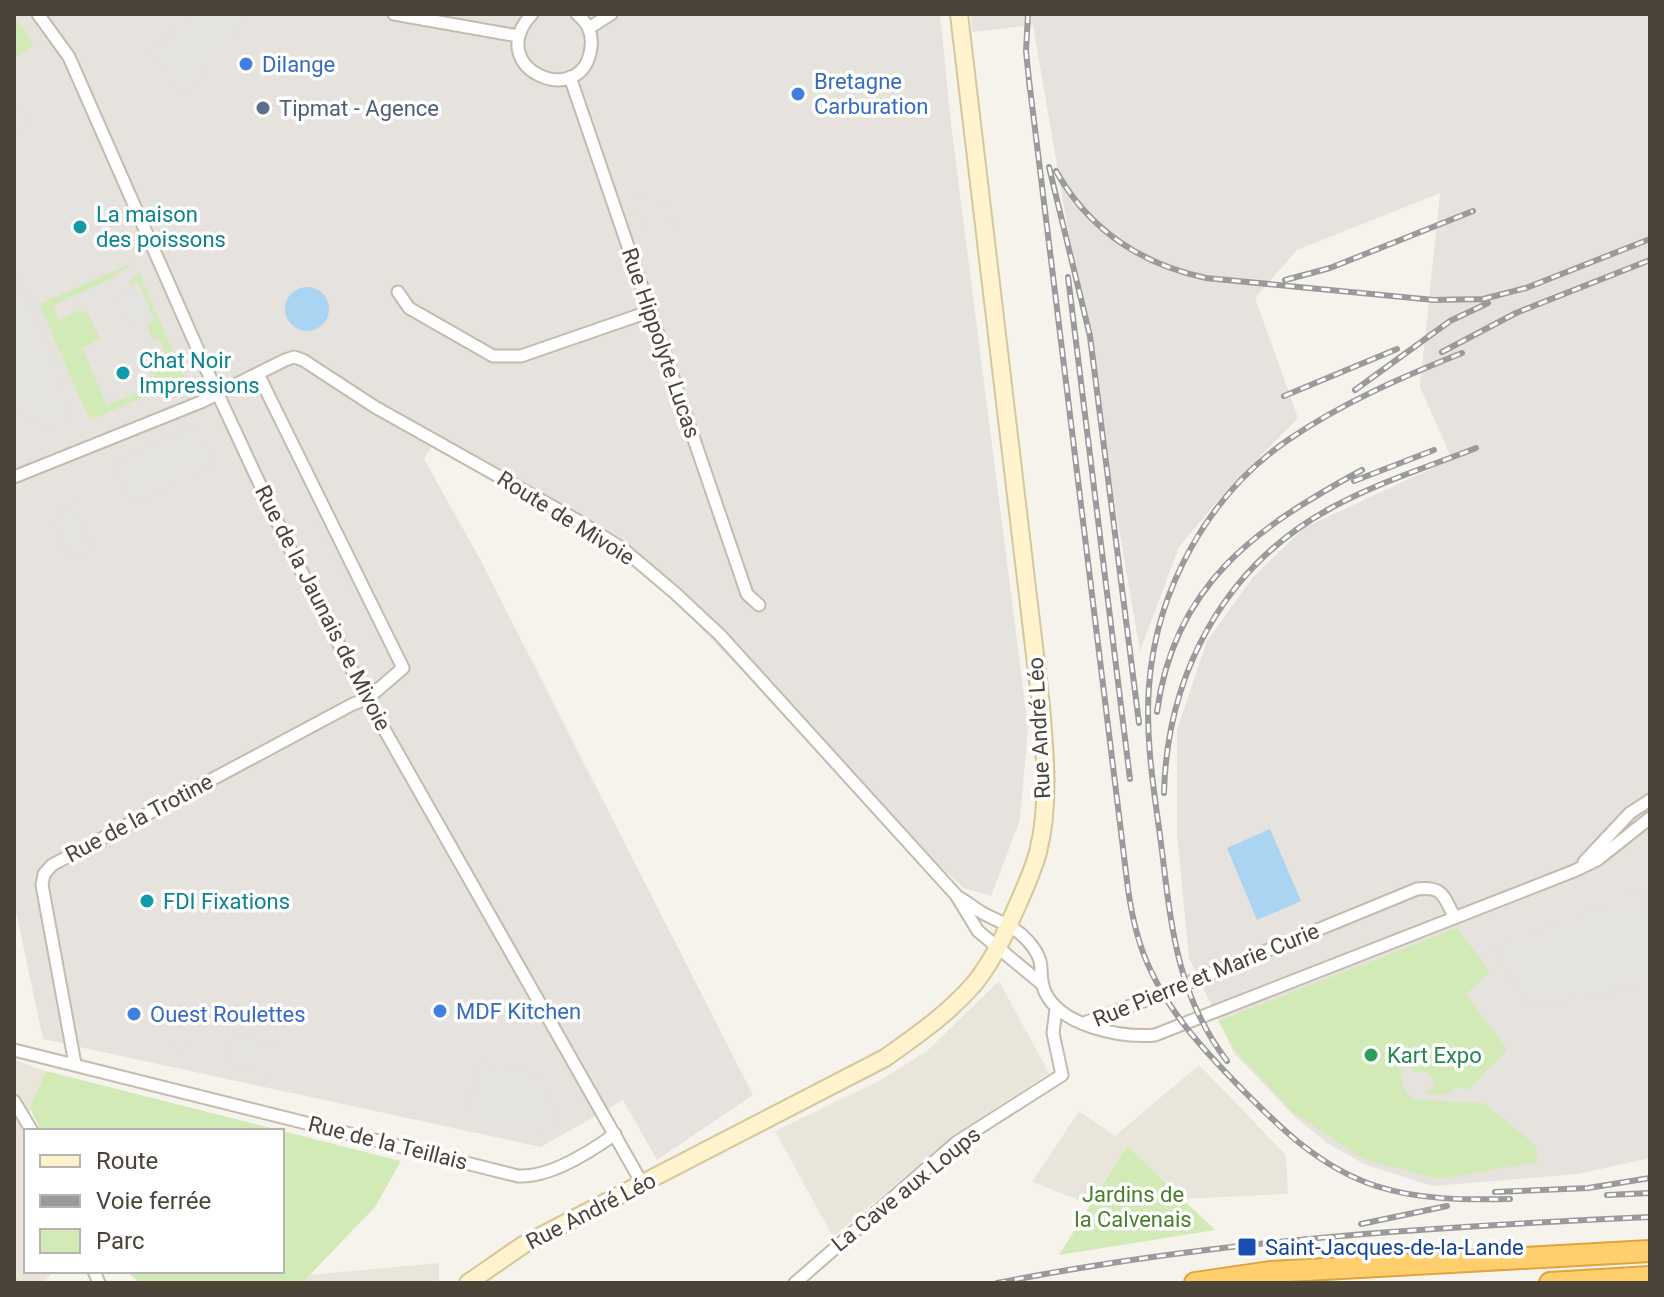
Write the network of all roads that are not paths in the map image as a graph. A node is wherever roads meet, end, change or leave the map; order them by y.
1 (38, 14) edge
2 (394, 14) edge
3 (532, 14) edge
4 (577, 14) edge
5 (611, 14) edge
6 (959, 14) edge
7 (589, 28) junction
8 (518, 36) junction
9 (570, 77) junction
10 (398, 292) dead end
11 (651, 311) junction
12 (258, 374) junction
13 (217, 394) junction
14 (14, 477) edge
15 (759, 605) dead end
16 (367, 699) junction
17 (1650, 800) edge
18 (1650, 818) edge
19 (1574, 871) junction
20 (956, 895) junction
21 (1455, 918) junction
22 (1009, 925) junction
23 (998, 948) junction
24 (1043, 985) junction
25 (1056, 1009) junction
26 (1084, 1023) junction
27 (14, 1050) edge
28 (75, 1064) junction
29 (14, 1101) edge
30 (31, 1129) edge
31 (615, 1134) junction
32 (643, 1185) junction
33 (1642, 1252) edge
34 (1270, 1272) junction
35 (1650, 1277) edge
36 (468, 1283) edge
37 (795, 1283) edge
38 (1195, 1283) edge
39 (1308, 1283) edge
40 (1326, 1283) edge
41 (1550, 1283) edge

1 - 13 street, Rue de la Jaunais de Mivoie
2 - 8 street
3 - 8 street
4 - 7 street
5 - 7 street
6 - 22 street, Rue André Léo
7 - 9 street
8 - 9 street
9 - 11 street, Rue Hippolyte Lucas
10 - 11 street
11 - 15 street, Rue Hippolyte Lucas
12 - 13 street, Route de Mivoie
12 - 16 street, Rue de la Trotine
12 - 20 street, Route de Mivoie
13 - 14 street, Route de Mivoie
13 - 16 street, Rue de la Jaunais de Mivoie
16 - 28 street, Rue de la Trotine
16 - 31 street, Rue de la Jaunais de Mivoie
17 - 19 street, Rue Pierre et Marie Curie
18 - 19 street, Rue Pierre et Marie Curie
19 - 21 street, Rue Pierre et Marie Curie
20 - 22 street, Route de Mivoie
20 - 23 street, Route de Mivoie
21 - 26 street, Rue Pierre et Marie Curie
21 - 26 street, Rue Pierre et Marie Curie
22 - 23 street, Rue André Léo
22 - 24 street, Route de Mivoie
23 - 24 street, Route de Mivoie
23 - 32 street, Rue André Léo
24 - 25 street
25 - 26 street
25 - 37 street, La Cave aux Loups
27 - 28 street, Rue de la Teillais
28 - 31 street, Rue de la Teillais
29 - 30 street
31 - 32 street, Rue de la Jaunais de Mivoie
32 - 36 street, Rue André Léo
33 - 34 highway
33 - 40 highway
34 - 38 highway
34 - 39 highway
35 - 41 highway

